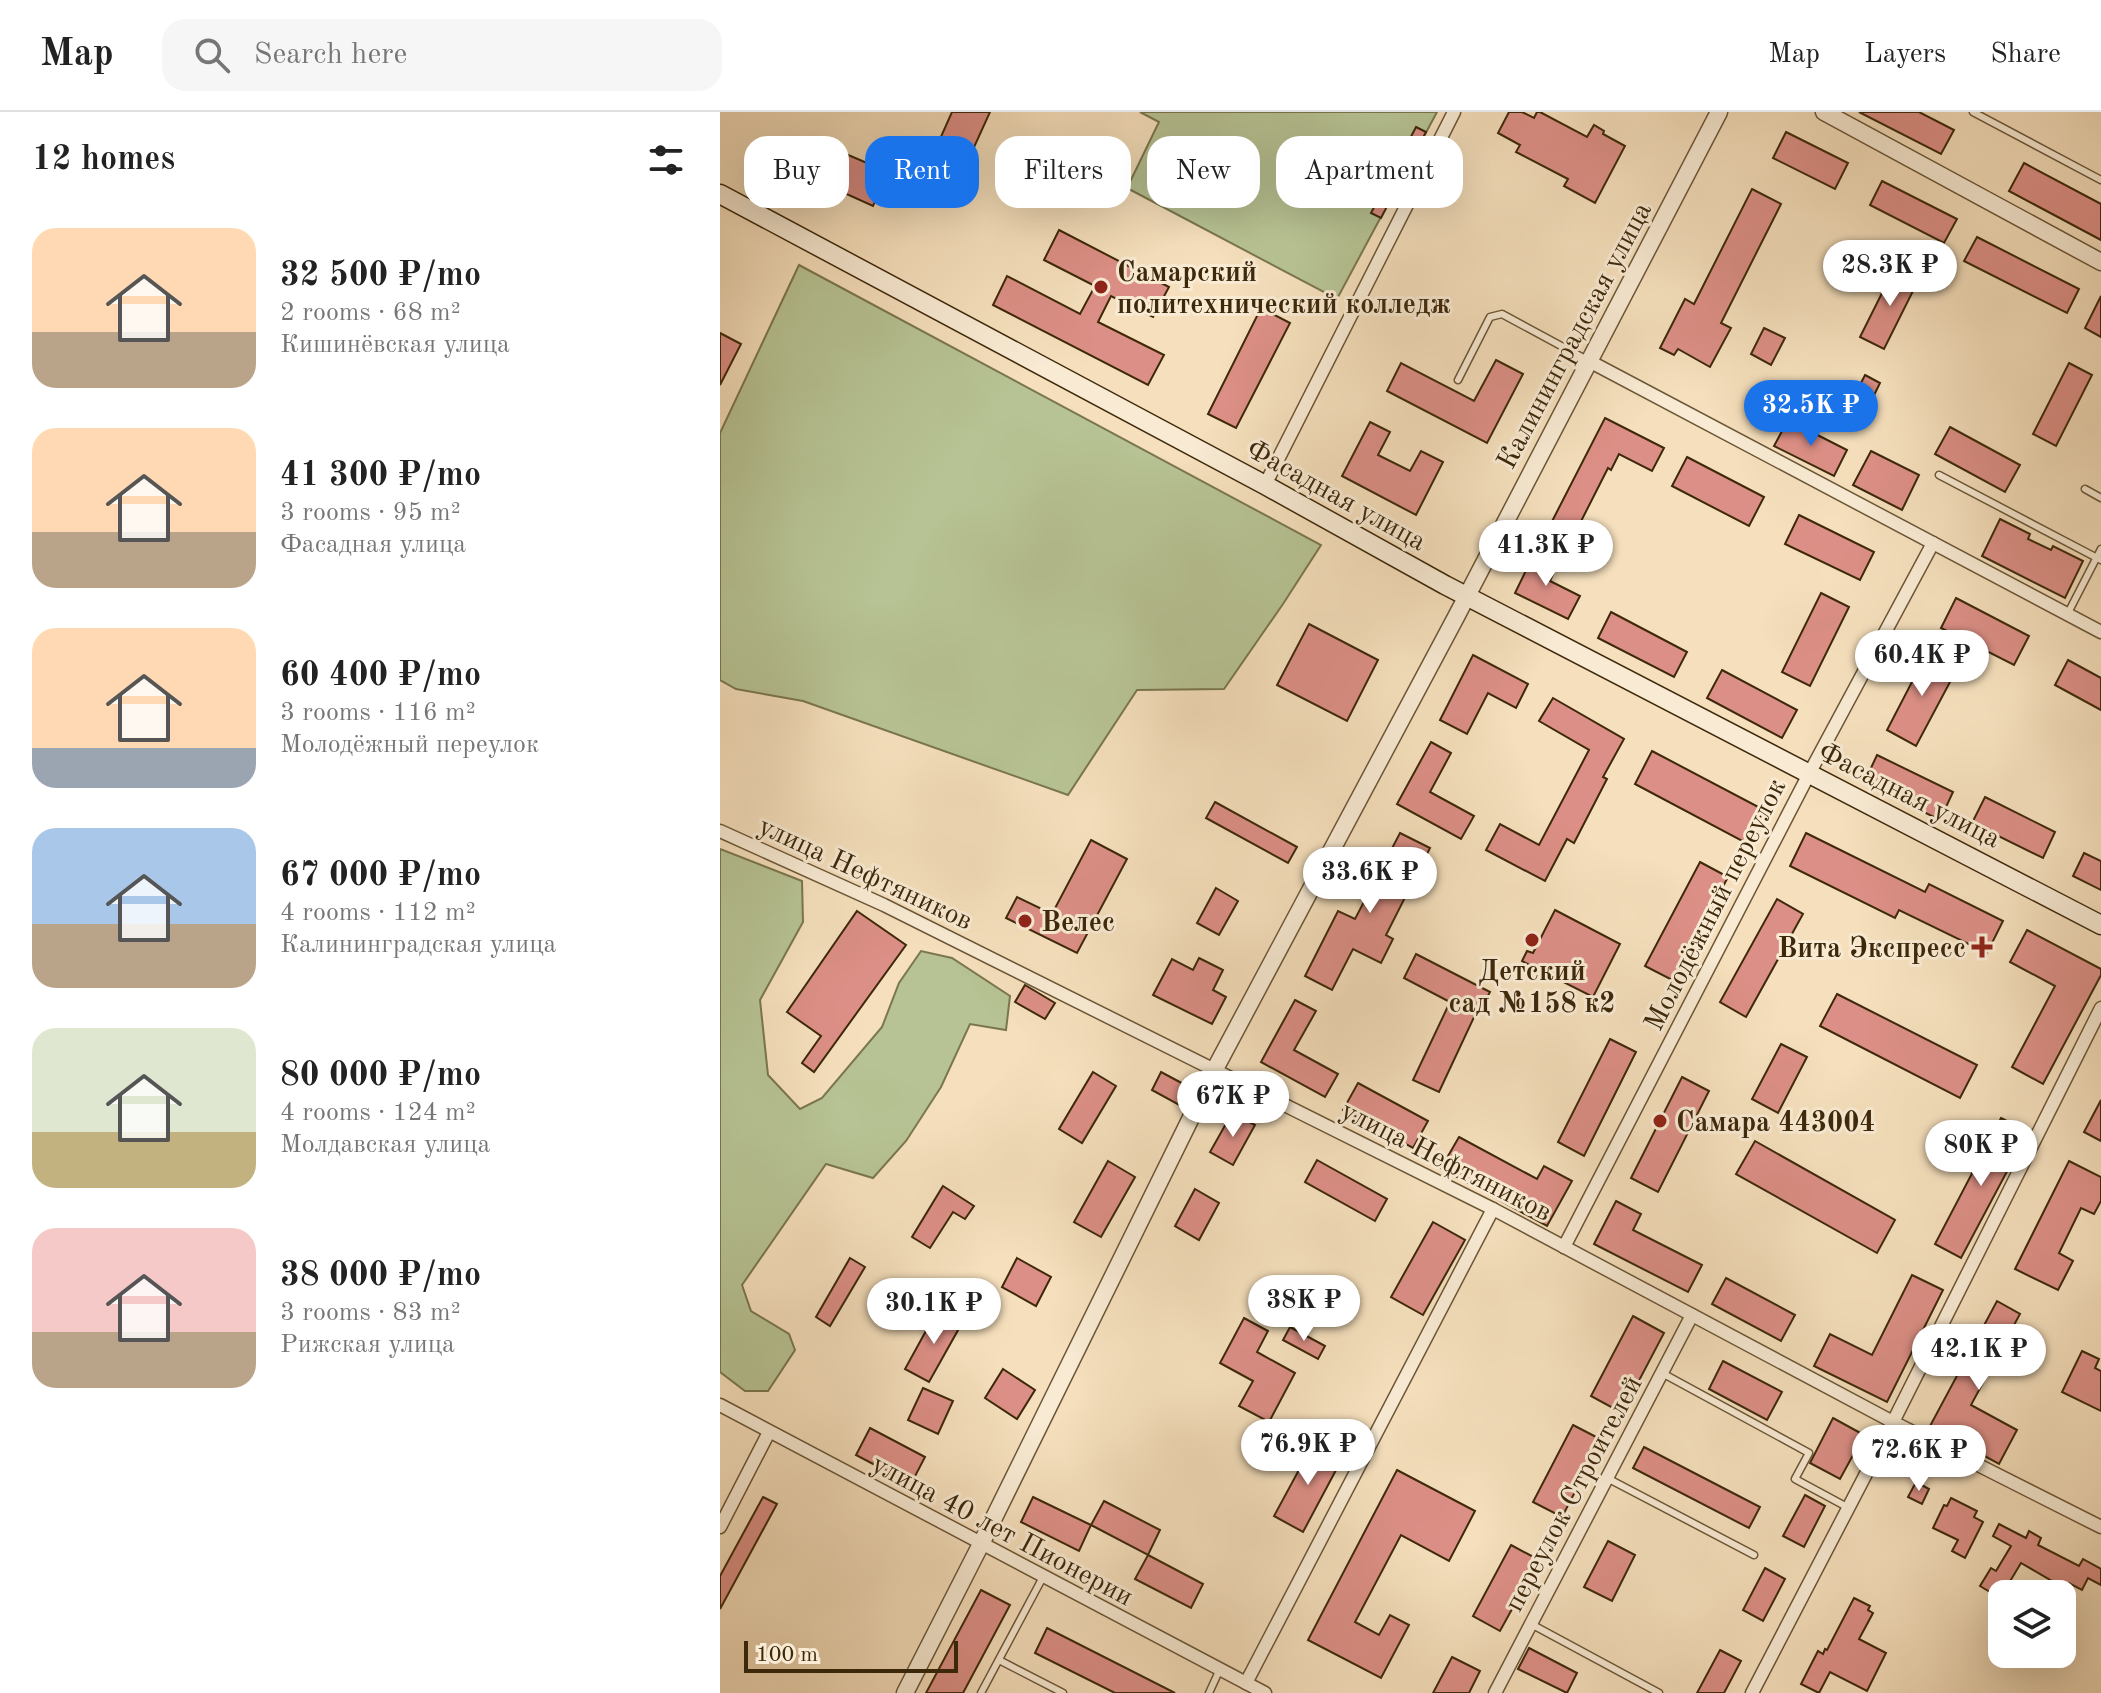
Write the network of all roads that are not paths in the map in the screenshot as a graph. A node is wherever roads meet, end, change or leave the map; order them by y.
1 (1454, 112) edge
2 (1719, 112) edge
3 (1824, 112) edge
4 (1973, 112) edge
5 (2101, 180) edge
6 (720, 194) edge
7 (2101, 262) edge
8 (1589, 361) junction
9 (1458, 380) dead end
10 (1939, 475) dead end
11 (1265, 485) junction
12 (2085, 489) dead end
13 (2101, 498) edge
14 (1933, 543) junction
15 (2101, 549) edge
16 (2099, 559) edge
17 (1467, 596) junction
18 (2068, 615) junction
19 (2101, 632) edge
20 (1809, 774) junction
21 (720, 831) edge
22 (2101, 925) edge
23 (2101, 1008) edge
24 (1215, 1069) junction
25 (1493, 1209) junction
26 (1564, 1247) junction
27 (1692, 1315) junction
28 (1662, 1373) junction
29 (720, 1405) edge
30 (1893, 1422) junction
31 (769, 1432) junction
32 (1607, 1478) junction
33 (1849, 1508) junction
34 (720, 1527) edge
35 (2101, 1527) edge
36 (981, 1544) junction
37 (1754, 1555) dead end
38 (1043, 1577) junction
39 (1531, 1624) junction
40 (999, 1660) junction
41 (1220, 1669) junction
42 (1246, 1683) junction
43 (905, 1693) edge
44 (981, 1693) edge
45 (1063, 1693) edge
46 (1209, 1693) edge
47 (1265, 1693) edge
48 (1495, 1693) edge
49 (1659, 1693) edge
50 (1752, 1693) edge

1 - 11 street
2 - 8 street, Калининградская улица
3 - 7 street
4 - 5 lane
6 - 11 main road, Фасадная улица
8 - 9 lane
8 - 14 street
8 - 17 street, Калининградская улица
10 - 16 lane
11 - 17 main road, Фасадная улица
12 - 13 lane
14 - 18 street
14 - 20 street, Молодёжный переулок
15 - 16 lane
16 - 18 lane
17 - 20 main road, Фасадная улица
17 - 24 street, Калининградская улица
18 - 19 street
20 - 22 main road, Фасадная улица
20 - 26 street, Молодёжный переулок
21 - 24 street, улица Нефтяников
23 - 30 street
24 - 25 street, улица Нефтяников
24 - 36 street, Калининградская улица
25 - 26 street, улица Нефтяников
25 - 42 street
26 - 27 street, улица Нефтяников
27 - 28 street, переулок Строителей
27 - 30 street, улица Нефтяников
28 - 32 street, переулок Строителей
28 - 33 lane
29 - 31 street, улица 40 лет Пионерии
30 - 33 street
30 - 35 street, улица Нефтяников
31 - 34 street
31 - 36 street, улица 40 лет Пионерии
32 - 37 lane
32 - 39 street, переулок Строителей
33 - 50 street
36 - 38 street, улица 40 лет Пионерии
36 - 43 street, Калининградская улица
38 - 40 lane
38 - 41 street, улица 40 лет Пионерии
39 - 48 street, переулок Строителей
39 - 49 lane
40 - 44 lane
40 - 45 lane
41 - 42 street, улица 40 лет Пионерии
41 - 46 lane
42 - 47 street, улица 40 лет Пионерии

